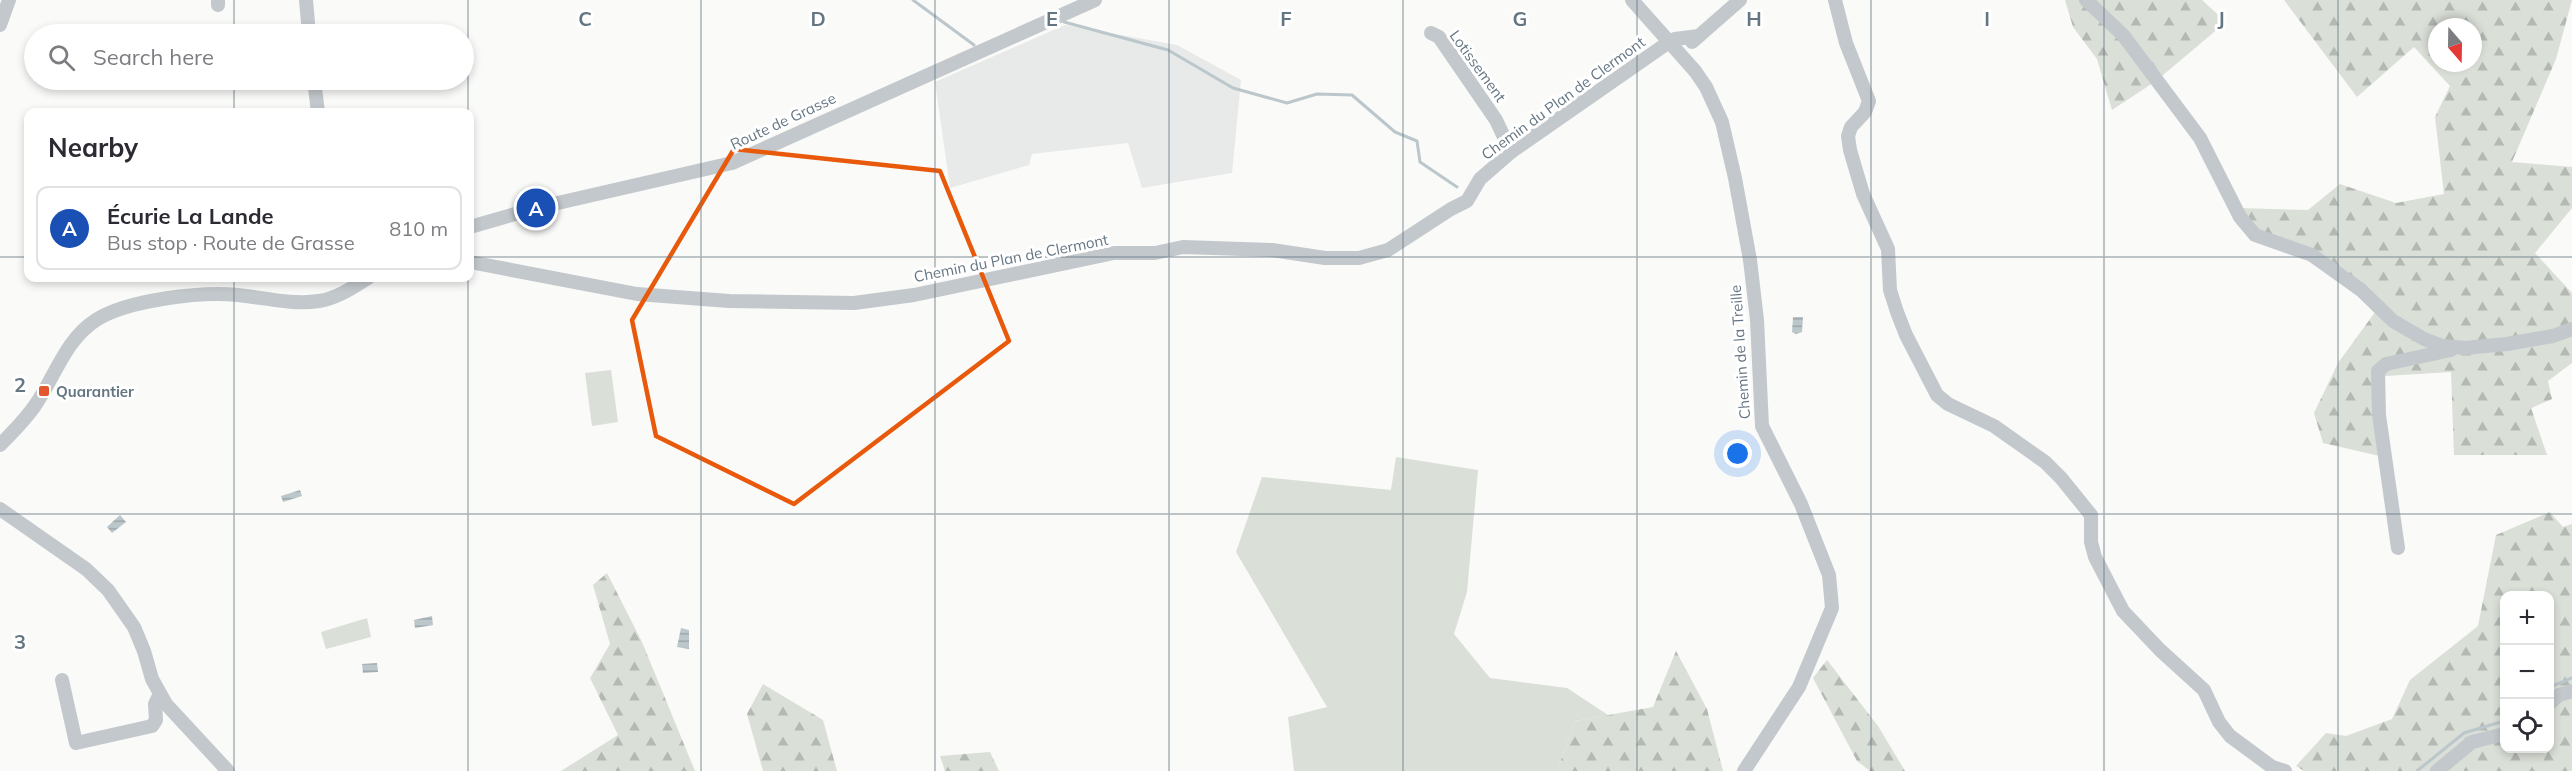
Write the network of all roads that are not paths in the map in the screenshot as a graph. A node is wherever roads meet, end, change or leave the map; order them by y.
1 (9, 0) edge
2 (306, 0) edge
3 (1095, 0) edge
4 (1632, 0) edge
5 (1740, 0) edge
6 (1835, 0) edge
7 (2086, 0) edge
8 (308, 24) edge
9 (0, 25) edge
10 (1431, 33) dead end
11 (1696, 39) junction
12 (1674, 47) junction
13 (1695, 71) junction
14 (315, 90) edge
15 (318, 108) edge
16 (1511, 152) junction
17 (474, 226) edge
18 (474, 263) edge
19 (361, 282) edge
20 (2572, 329) edge
21 (2465, 348) junction
22 (0, 445) edge
23 (0, 509) edge
24 (2398, 548) dead end
25 (62, 680) dead end
26 (2572, 691) edge
27 (160, 694) junction
28 (2554, 699) edge
29 (2500, 735) edge
30 (2277, 770) edge
31 (228, 771) edge
32 (1744, 771) edge
33 (2437, 771) edge

1 - 9 street
2 - 8 street
3 - 17 street, Route de Grasse
4 - 12 street, Chemin de la Treille
5 - 11 street
6 - 30 street
7 - 21 street
10 - 16 street, Lotissement
11 - 12 street
11 - 13 street
12 - 13 street, Chemin de la Treille
12 - 16 street, Chemin du Plan de Clermont
13 - 32 street, Chemin de la Treille
14 - 15 street
16 - 18 street, Chemin du Plan de Clermont
19 - 22 street
20 - 21 street
21 - 24 street
23 - 27 street
25 - 27 street
26 - 28 street
27 - 31 street
29 - 33 street

